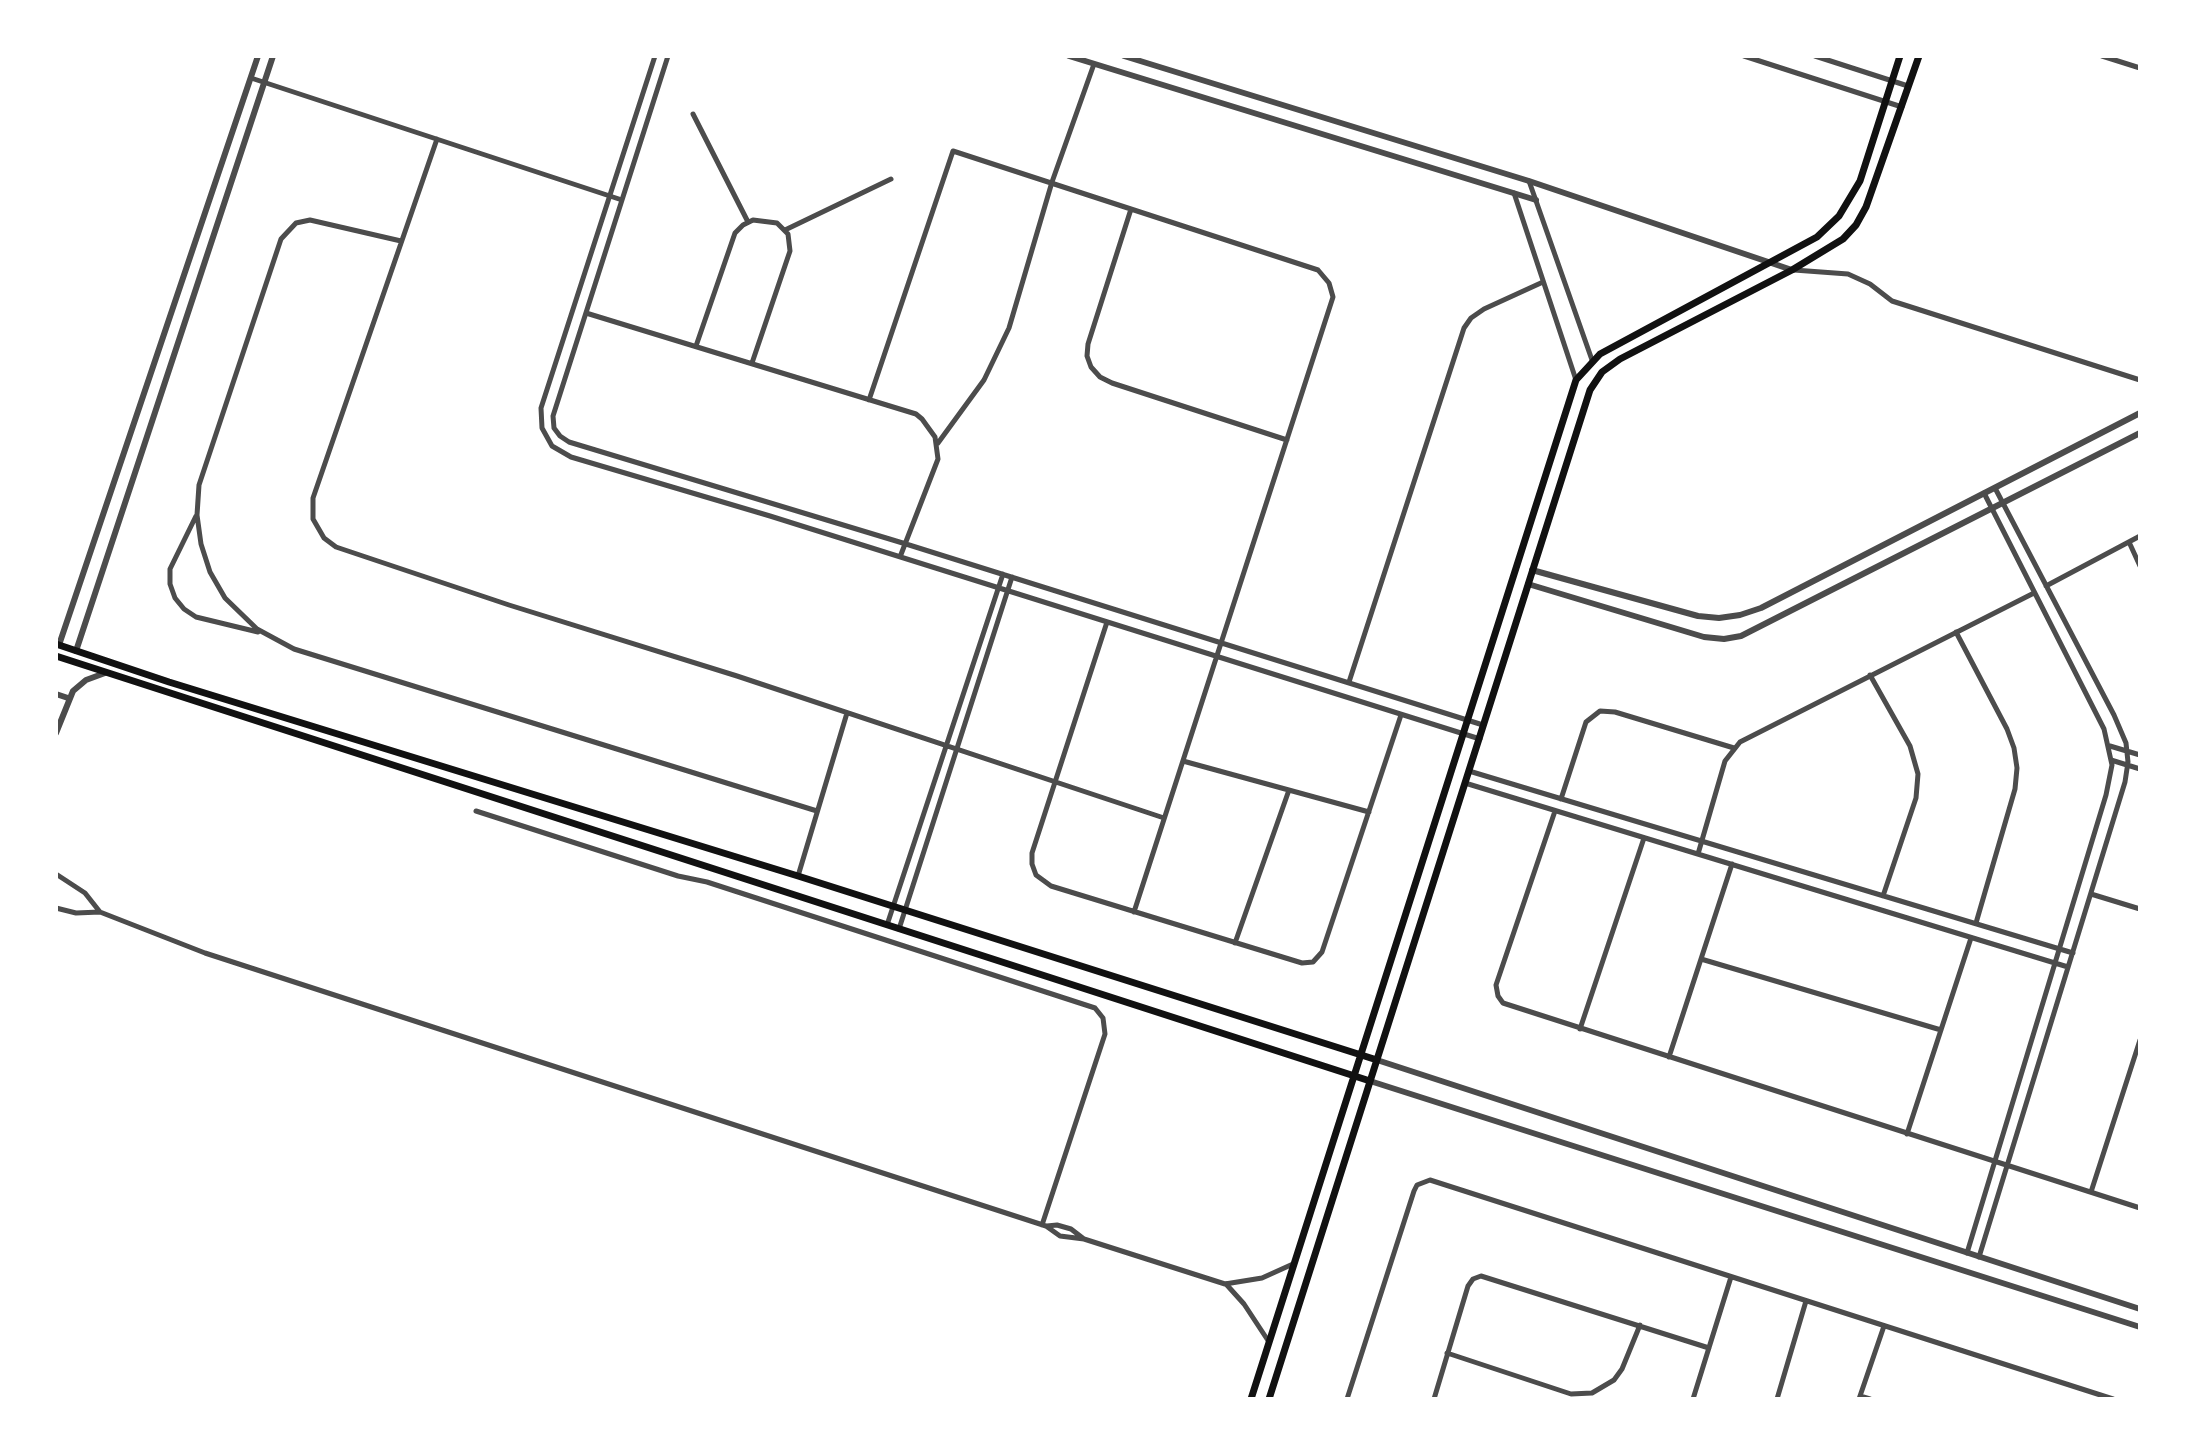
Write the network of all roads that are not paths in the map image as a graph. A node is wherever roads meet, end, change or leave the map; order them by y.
1 (258, 56) edge
2 (273, 56) edge
3 (657, 56) edge
4 (1069, 56) edge
5 (1124, 56) edge
6 (1744, 56) edge
7 (1815, 56) edge
8 (1900, 56) edge
9 (1919, 56) edge
10 (2102, 56) edge
11 (668, 57) edge
12 (1094, 64) junction
13 (2140, 68) edge
14 (251, 78) junction
15 (1893, 80) junction
16 (264, 82) junction
17 (1909, 86) junction
18 (1887, 102) junction
19 (1902, 107) junction
20 (693, 114) dead end
21 (437, 139) junction
22 (1508, 174) junction
23 (891, 179) dead end
24 (1529, 181) junction
25 (1052, 182) junction
26 (1514, 192) junction
27 (609, 196) junction
28 (622, 200) junction
29 (1536, 200) junction
30 (1131, 209) junction
31 (748, 222) junction
32 (785, 230) junction
33 (401, 241) junction
34 (1771, 261) junction
35 (1792, 270) junction
36 (1543, 282) junction
37 (586, 313) junction
38 (696, 346) junction
39 (1592, 360) junction
40 (752, 363) junction
41 (1576, 380) junction
42 (2140, 380) edge
43 (869, 400) junction
44 (2140, 413) edge
45 (2140, 433) edge
46 (1287, 440) junction
47 (937, 444) junction
48 (1995, 488) junction
49 (1984, 493) junction
50 (2003, 503) junction
51 (1992, 509) junction
52 (197, 515) junction
53 (2140, 536) edge
54 (2129, 542) junction
55 (906, 544) junction
56 (900, 557) junction
57 (2140, 566) edge
58 (1532, 570) junction
59 (1003, 574) junction
60 (1012, 577) junction
61 (1528, 584) junction
62 (2046, 586) junction
63 (999, 588) junction
64 (1008, 590) junction
65 (2034, 593) junction
66 (1107, 622) junction
67 (1956, 632) junction
68 (263, 633) junction
69 (1221, 643) junction
70 (57, 644) edge
71 (76, 651) junction
72 (56, 656) edge
73 (1217, 657) junction
74 (105, 673) junction
75 (1870, 675) junction
76 (169, 682) junction
77 (1349, 682) junction
78 (166, 692) junction
79 (56, 694) edge
80 (68, 698) junction
81 (847, 713) junction
82 (1401, 715) junction
83 (1467, 719) junction
84 (1484, 725) junction
85 (56, 733) edge
86 (1462, 734) junction
87 (1480, 739) junction
88 (947, 746) junction
89 (2110, 746) junction
90 (1734, 748) junction
91 (957, 749) junction
92 (2127, 751) junction
93 (2140, 755) edge
94 (2111, 760) junction
95 (1183, 761) junction
96 (2127, 765) junction
97 (2140, 769) edge
98 (1469, 771) junction
99 (1055, 782) junction
100 (1465, 783) junction
101 (1289, 790) junction
102 (1561, 799) junction
103 (476, 811) dead end
104 (817, 811) junction
105 (1555, 811) junction
106 (1369, 812) junction
107 (1164, 818) junction
108 (1644, 838) junction
109 (1701, 841) junction
110 (1698, 854) junction
111 (1732, 864) junction
112 (56, 874) edge
113 (798, 876) junction
114 (2091, 894) junction
115 (1883, 896) junction
116 (894, 907) junction
117 (56, 908) edge
118 (2140, 909) edge
119 (904, 911) junction
120 (100, 912) junction
121 (1134, 912) junction
122 (1976, 924) junction
123 (887, 925) junction
124 (899, 929) junction
125 (1971, 938) junction
126 (1235, 943) junction
127 (2060, 949) junction
128 (2073, 953) junction
129 (1701, 959) junction
130 (2055, 963) junction
131 (2068, 967) junction
132 (1580, 1029) junction
133 (1941, 1030) junction
134 (2140, 1040) edge
135 (1360, 1055) junction
136 (1669, 1057) junction
137 (1377, 1060) junction
138 (1353, 1075) junction
139 (1370, 1081) junction
140 (1907, 1134) junction
141 (1995, 1161) junction
142 (2007, 1166) junction
143 (2091, 1192) junction
144 (2140, 1208) edge
145 (1044, 1226) junction
146 (1084, 1239) junction
147 (1967, 1254) junction
148 (1979, 1258) junction
149 (1294, 1264) junction
150 (1974, 1275) junction
151 (1731, 1277) junction
152 (1225, 1284) junction
153 (1806, 1301) junction
154 (2140, 1309) edge
155 (1640, 1325) junction
156 (1884, 1326) junction
157 (2140, 1327) edge
158 (1269, 1342) junction
159 (1709, 1348) junction
160 (1447, 1353) junction
161 (1860, 1397) edge
162 (1251, 1399) edge
163 (1269, 1399) edge
164 (1347, 1399) edge
165 (1434, 1399) edge
166 (1693, 1399) edge
167 (1777, 1399) edge
168 (1870, 1399) edge
169 (2113, 1399) edge

1 - 14 street
2 - 16 street
3 - 11 street
3 - 27 street
4 - 12 street
5 - 22 street
6 - 18 street
7 - 15 street
8 - 15 main road
9 - 17 main road
10 - 13 street
11 - 28 street
12 - 25 street
12 - 26 street
14 - 16 street
14 - 70 street
15 - 17 street
15 - 18 main road
16 - 21 street
16 - 71 street
17 - 19 main road
18 - 19 street
18 - 34 main road
19 - 35 main road
20 - 31 street
21 - 27 street
21 - 33 street
22 - 24 street
22 - 26 street
23 - 32 street
24 - 29 street
24 - 34 street
25 - 30 street
25 - 43 street
25 - 47 street
26 - 29 street
26 - 36 street
27 - 28 street
27 - 56 street
28 - 37 street
29 - 39 street
30 - 46 street
30 - 46 street
31 - 32 street
31 - 38 street
32 - 40 street
33 - 52 street
33 - 81 street
34 - 35 street
34 - 39 main road
35 - 42 street
35 - 58 main road
36 - 41 street
36 - 77 street
37 - 38 street
37 - 55 street
38 - 40 street
39 - 41 main road
40 - 43 street
41 - 83 main road
43 - 47 street
44 - 48 street
45 - 50 street
46 - 69 street
47 - 55 street
48 - 49 street
48 - 50 street
49 - 51 street
49 - 58 street
50 - 51 street
50 - 62 street
51 - 61 street
51 - 65 street
52 - 68 street
52 - 68 street
53 - 54 street
54 - 57 street
54 - 62 street
55 - 56 street
55 - 59 street
56 - 63 street
58 - 61 main road
59 - 60 street
59 - 63 street
60 - 64 street
60 - 69 street
61 - 84 main road
62 - 92 street
63 - 64 street
63 - 88 street
64 - 66 street
64 - 91 street
65 - 67 street
65 - 89 street
66 - 73 street
66 - 99 street
67 - 75 street
67 - 122 street
68 - 104 street
69 - 73 street
69 - 77 street
70 - 71 main road
71 - 76 main road
72 - 74 main road
73 - 82 street
73 - 95 street
74 - 78 main road
74 - 80 street
75 - 90 street
75 - 115 street
76 - 78 main road
76 - 113 main road
77 - 83 street
78 - 123 main road
79 - 80 street
80 - 85 street
81 - 88 street
81 - 104 street
82 - 86 street
82 - 106 street
83 - 84 street
83 - 86 main road
84 - 87 main road
86 - 87 street
86 - 135 main road
87 - 98 main road
88 - 91 street
88 - 116 street
89 - 92 street
89 - 94 street
90 - 102 street
90 - 109 street
91 - 99 street
91 - 119 street
92 - 93 street
92 - 96 street
94 - 96 street
94 - 127 street
95 - 101 street
95 - 107 street
96 - 97 street
96 - 114 street
98 - 100 main road
98 - 102 street
99 - 107 street
99 - 121 street
100 - 105 street
100 - 137 main road
101 - 106 street
101 - 126 street
102 - 109 street
103 - 145 street
104 - 113 street
105 - 108 street
105 - 132 street
106 - 126 street
107 - 121 street
108 - 110 street
108 - 132 street
109 - 110 street
109 - 115 street
110 - 111 street
111 - 125 street
111 - 129 street
112 - 120 street
113 - 116 main road
114 - 118 street
114 - 128 street
115 - 122 street
116 - 119 main road
116 - 123 street
117 - 120 street
119 - 124 street
119 - 135 main road
120 - 145 street
121 - 126 street
122 - 127 street
123 - 124 main road
124 - 138 main road
125 - 130 street
125 - 133 street
127 - 128 street
127 - 130 street
128 - 131 street
129 - 133 street
129 - 136 street
130 - 131 street
130 - 141 street
131 - 142 street
132 - 136 street
133 - 140 street
134 - 143 street
135 - 137 main road
135 - 138 main road
136 - 140 street
137 - 139 main road
137 - 147 street
138 - 139 main road
138 - 149 main road
139 - 150 street
139 - 163 main road
140 - 141 street
141 - 142 street
141 - 147 street
142 - 143 street
142 - 148 street
143 - 144 street
145 - 146 street
145 - 146 street
146 - 152 street
147 - 148 street
148 - 150 street
148 - 154 street
149 - 152 street
149 - 158 main road
150 - 157 street
151 - 153 street
151 - 159 street
151 - 164 street
152 - 158 street
153 - 156 street
153 - 167 street
155 - 159 street
155 - 160 street
155 - 160 street
156 - 161 street
156 - 169 street
158 - 162 main road
159 - 166 street
160 - 165 street
161 - 168 street

